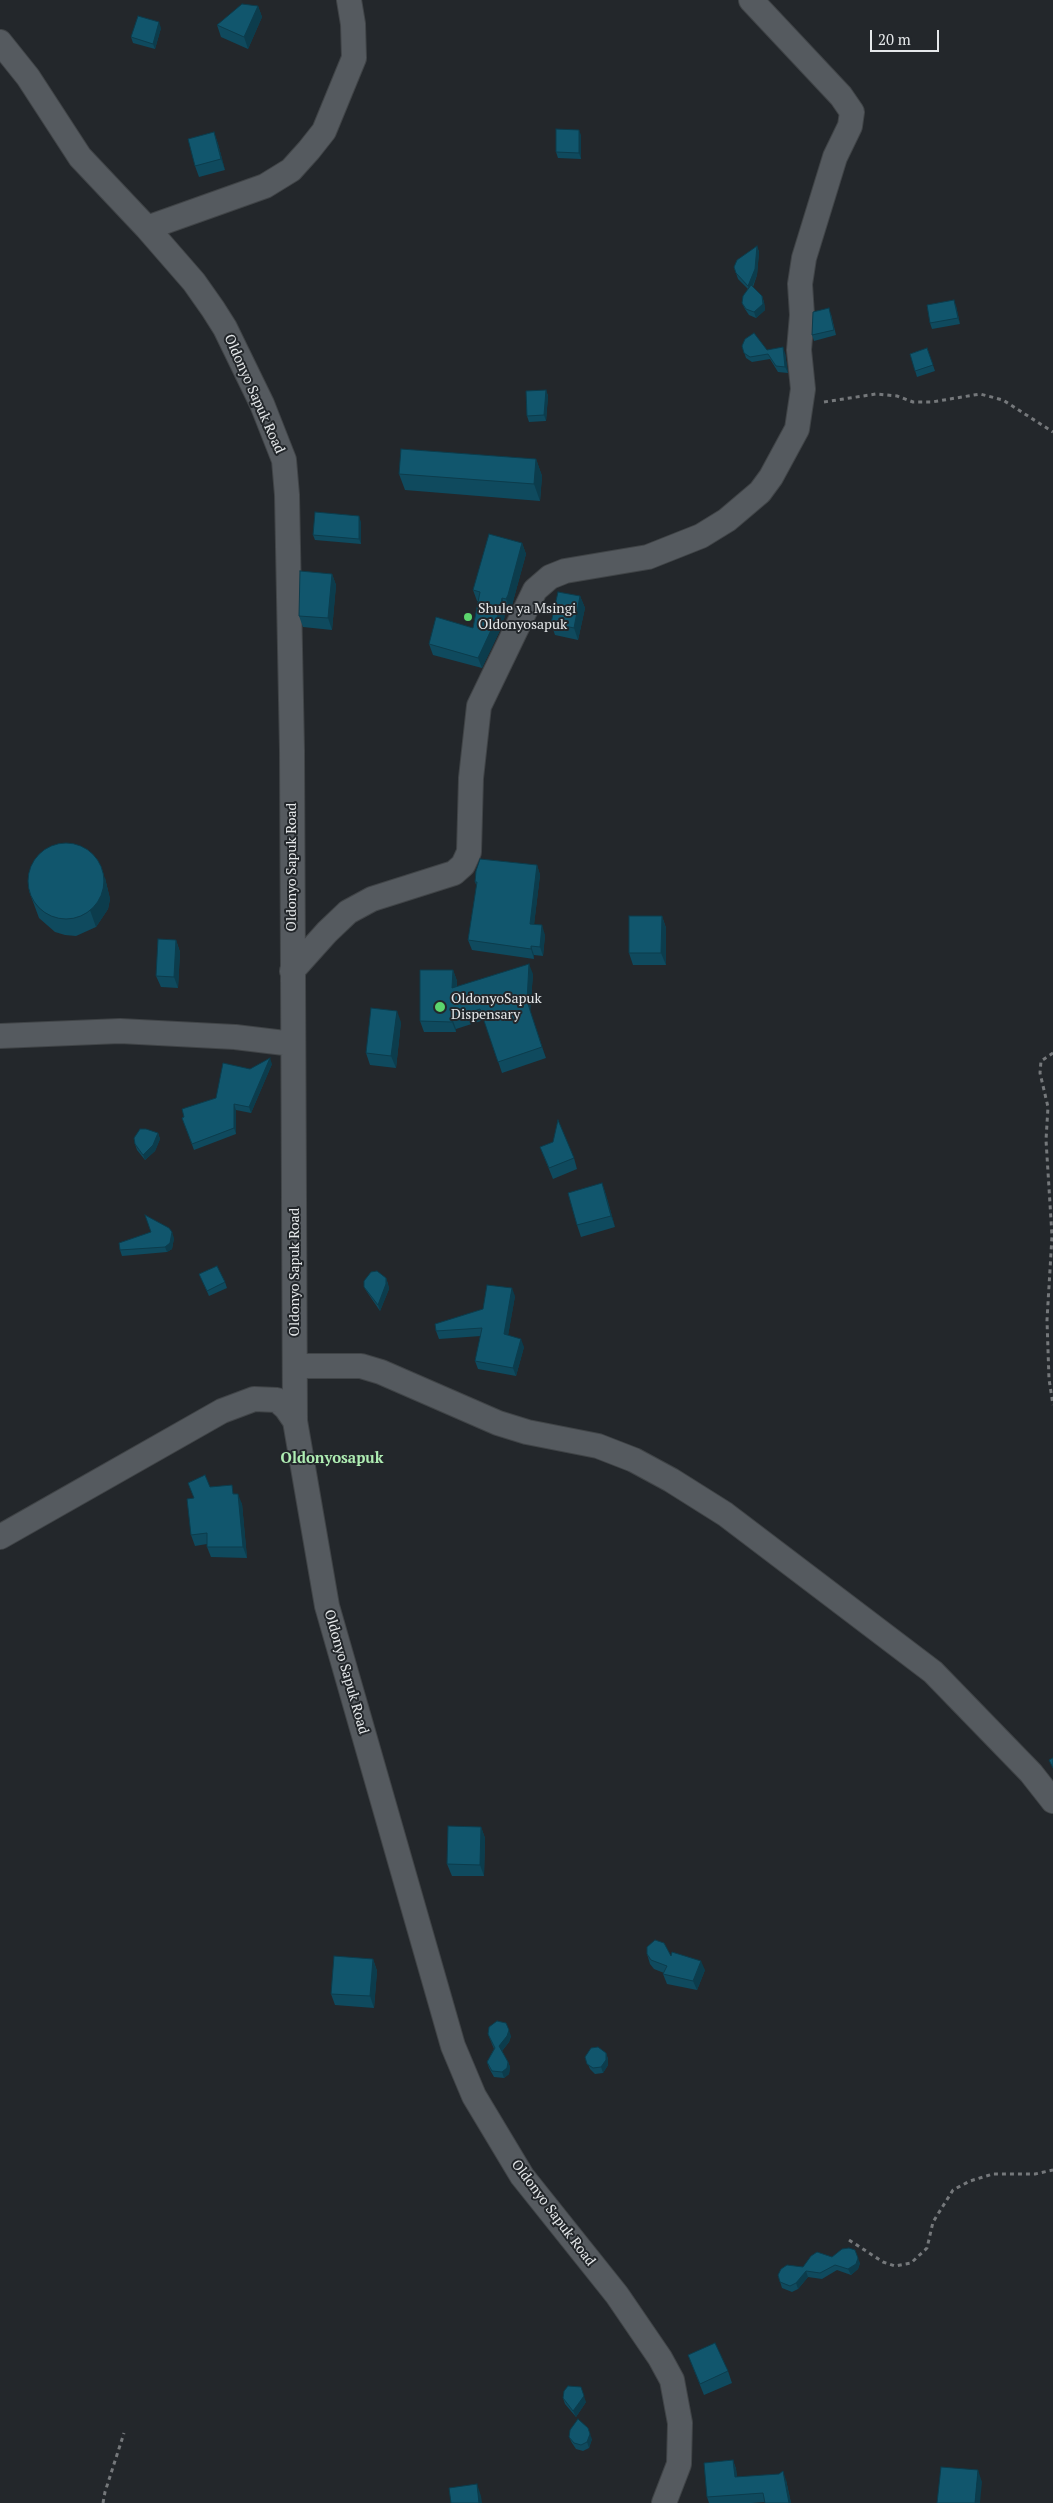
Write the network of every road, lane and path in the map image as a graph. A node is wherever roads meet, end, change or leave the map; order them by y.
1 (349, 0) edge
2 (751, 0) edge
3 (0, 42) edge
4 (147, 228) junction
5 (801, 405) junction
6 (1053, 432) edge
7 (292, 972) junction
8 (0, 1036) edge
9 (293, 1044) junction
10 (1053, 1053) edge
11 (295, 1366) junction
12 (1053, 1405) edge
13 (295, 1422) junction
14 (0, 1537) edge
15 (1053, 1801) edge
16 (1053, 2170) edge
17 (849, 2240) dead end
18 (124, 2433) dead end
19 (103, 2503) edge
20 (664, 2503) edge

1 - 4 street
2 - 5 street
3 - 4 street, Oldonyo Sapuk Road
4 - 7 street, Oldonyo Sapuk Road
5 - 6 path
5 - 7 street
7 - 9 street, Oldonyo Sapuk Road
8 - 9 street
9 - 11 street, Oldonyo Sapuk Road
10 - 12 path
11 - 13 street, Oldonyo Sapuk Road
11 - 15 street
13 - 14 street
13 - 20 street, Oldonyo Sapuk Road
16 - 17 path
18 - 19 path

